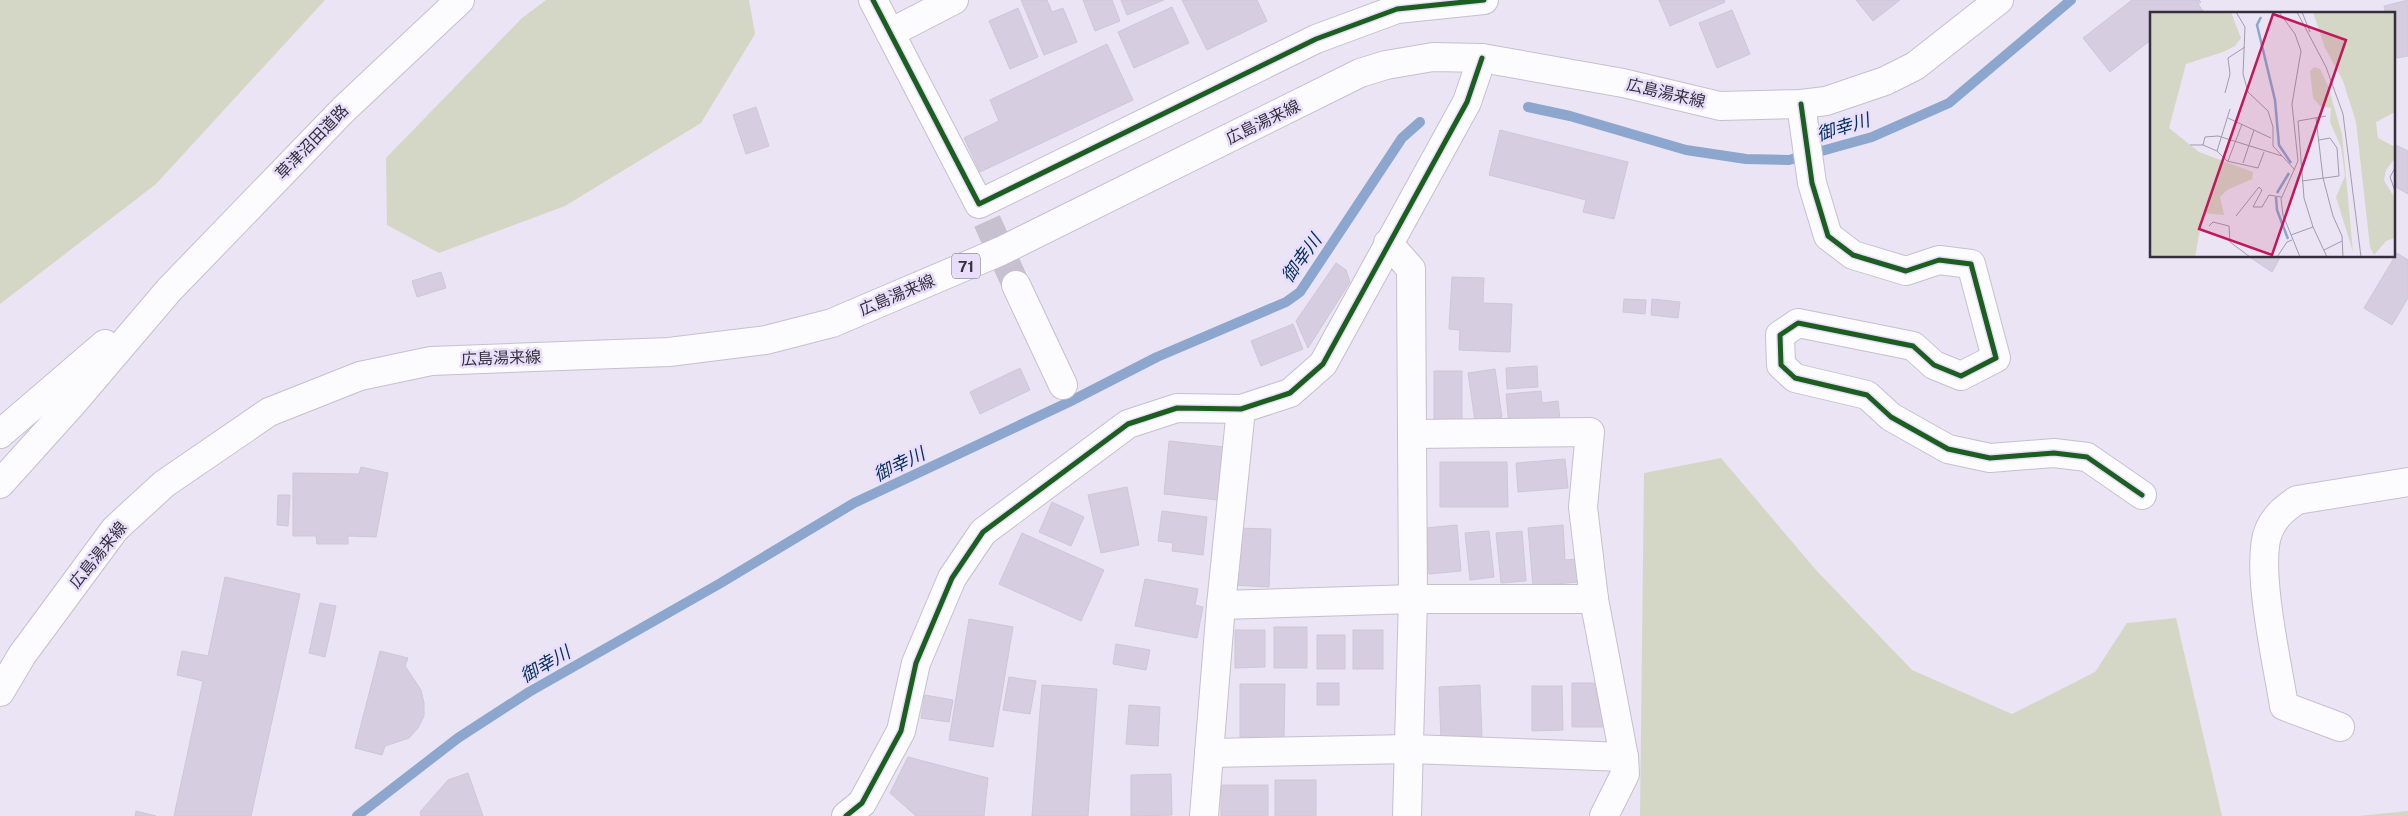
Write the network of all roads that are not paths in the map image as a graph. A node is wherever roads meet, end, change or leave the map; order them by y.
1 (460, 0) edge
2 (873, 0) edge
3 (954, 0) edge
4 (1484, 0) edge
5 (1999, 0) edge
6 (890, 32) junction
7 (1482, 58) junction
8 (1801, 104) junction
9 (1388, 243) junction
10 (1016, 285) tunnel mouth
11 (169, 290) junction
12 (1063, 384) dead end
13 (1241, 409) junction
14 (0, 434) edge
15 (1413, 434) junction
16 (2408, 482) edge
17 (0, 484) edge
18 (2142, 495) dead end
19 (1413, 598) junction
20 (1594, 599) junction
21 (1221, 605) junction
22 (0, 692) edge
23 (2340, 727) dead end
24 (1410, 749) junction
25 (1209, 753) junction
26 (1624, 757) junction
27 (846, 816) edge
28 (1204, 816) edge
29 (1407, 816) edge
30 (1604, 816) edge

1 - 11 street, 草津沼田道路
2 - 6 street
3 - 6 street
4 - 6 street
5 - 8 street, 広島湯来線 / 71
7 - 8 street, 広島湯来線 / 71
7 - 9 street
7 - 22 street, 広島湯来線 / 71
8 - 18 street
9 - 13 street
9 - 15 street
10 - 12 street
11 - 14 street
11 - 17 street
13 - 21 street
13 - 27 street
15 - 19 street
15 - 20 street
16 - 23 street
19 - 20 street
19 - 21 street
19 - 24 street
20 - 26 street
21 - 25 street
24 - 25 street
24 - 26 street
24 - 29 street
25 - 28 street
26 - 30 street

